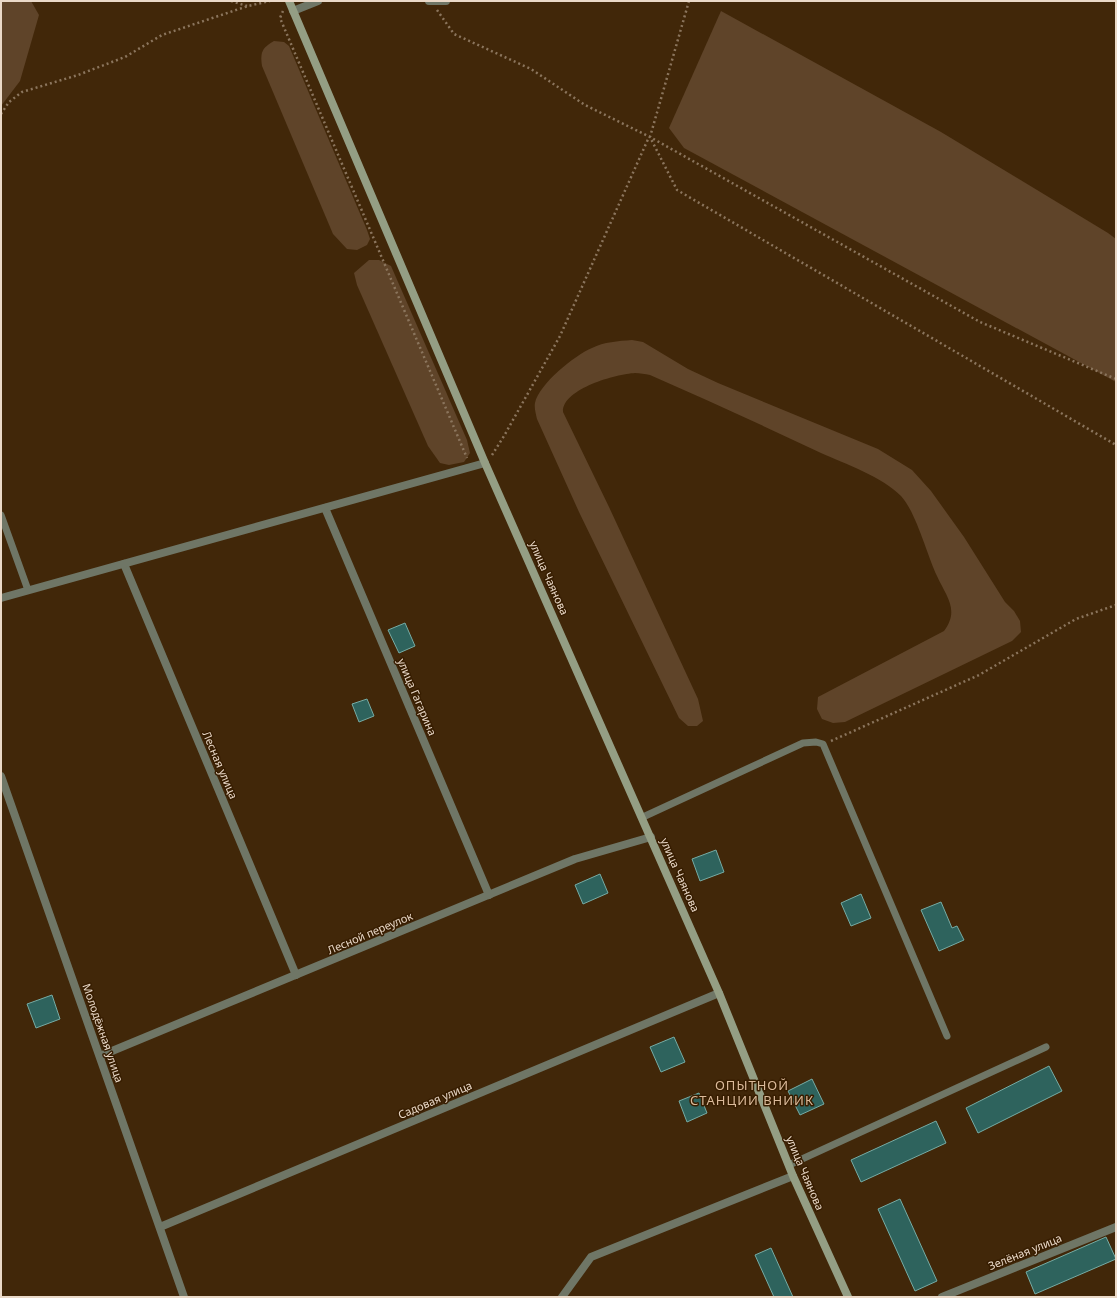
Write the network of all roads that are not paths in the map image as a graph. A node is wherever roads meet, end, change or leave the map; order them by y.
1 (318, 1) edge
2 (430, 1) edge
3 (446, 1) edge
4 (286, 4) edge
5 (293, 11) junction
6 (485, 463) junction
7 (325, 508) junction
8 (1, 515) edge
9 (124, 564) junction
10 (28, 590) junction
11 (1, 598) edge
12 (1, 776) edge
13 (643, 817) junction
14 (651, 837) junction
15 (489, 895) junction
16 (296, 975) junction
17 (719, 993) junction
18 (947, 1036) dead end
19 (1046, 1047) dead end
20 (100, 1056) junction
21 (789, 1165) junction
22 (793, 1176) junction
23 (160, 1227) junction
24 (1116, 1227) edge
25 (184, 1297) edge
26 (562, 1297) edge
27 (848, 1297) edge
28 (942, 1297) edge

1 - 5 street
2 - 3 street
4 - 5 street, улица Чаянова
5 - 6 street, улица Чаянова
6 - 7 street
6 - 13 street, улица Чаянова
7 - 9 street
7 - 15 street, улица Гагарина
8 - 10 lane
9 - 10 street
9 - 16 street, Лесная улица
10 - 11 street
12 - 20 street, Молодёжная улица
13 - 14 street, улица Чаянова
13 - 18 lane
14 - 15 street, Лесной переулок
14 - 17 street, улица Чаянова
15 - 16 street, Лесной переулок
16 - 20 street, Лесной переулок
17 - 21 street, улица Чаянова
17 - 23 street, Садовая улица
19 - 21 lane
20 - 23 street, Молодёжная улица
21 - 22 street, улица Чаянова
22 - 26 street
22 - 27 street, улица Чаянова
23 - 25 street, Молодёжная улица
24 - 28 street, Зелёная улица

